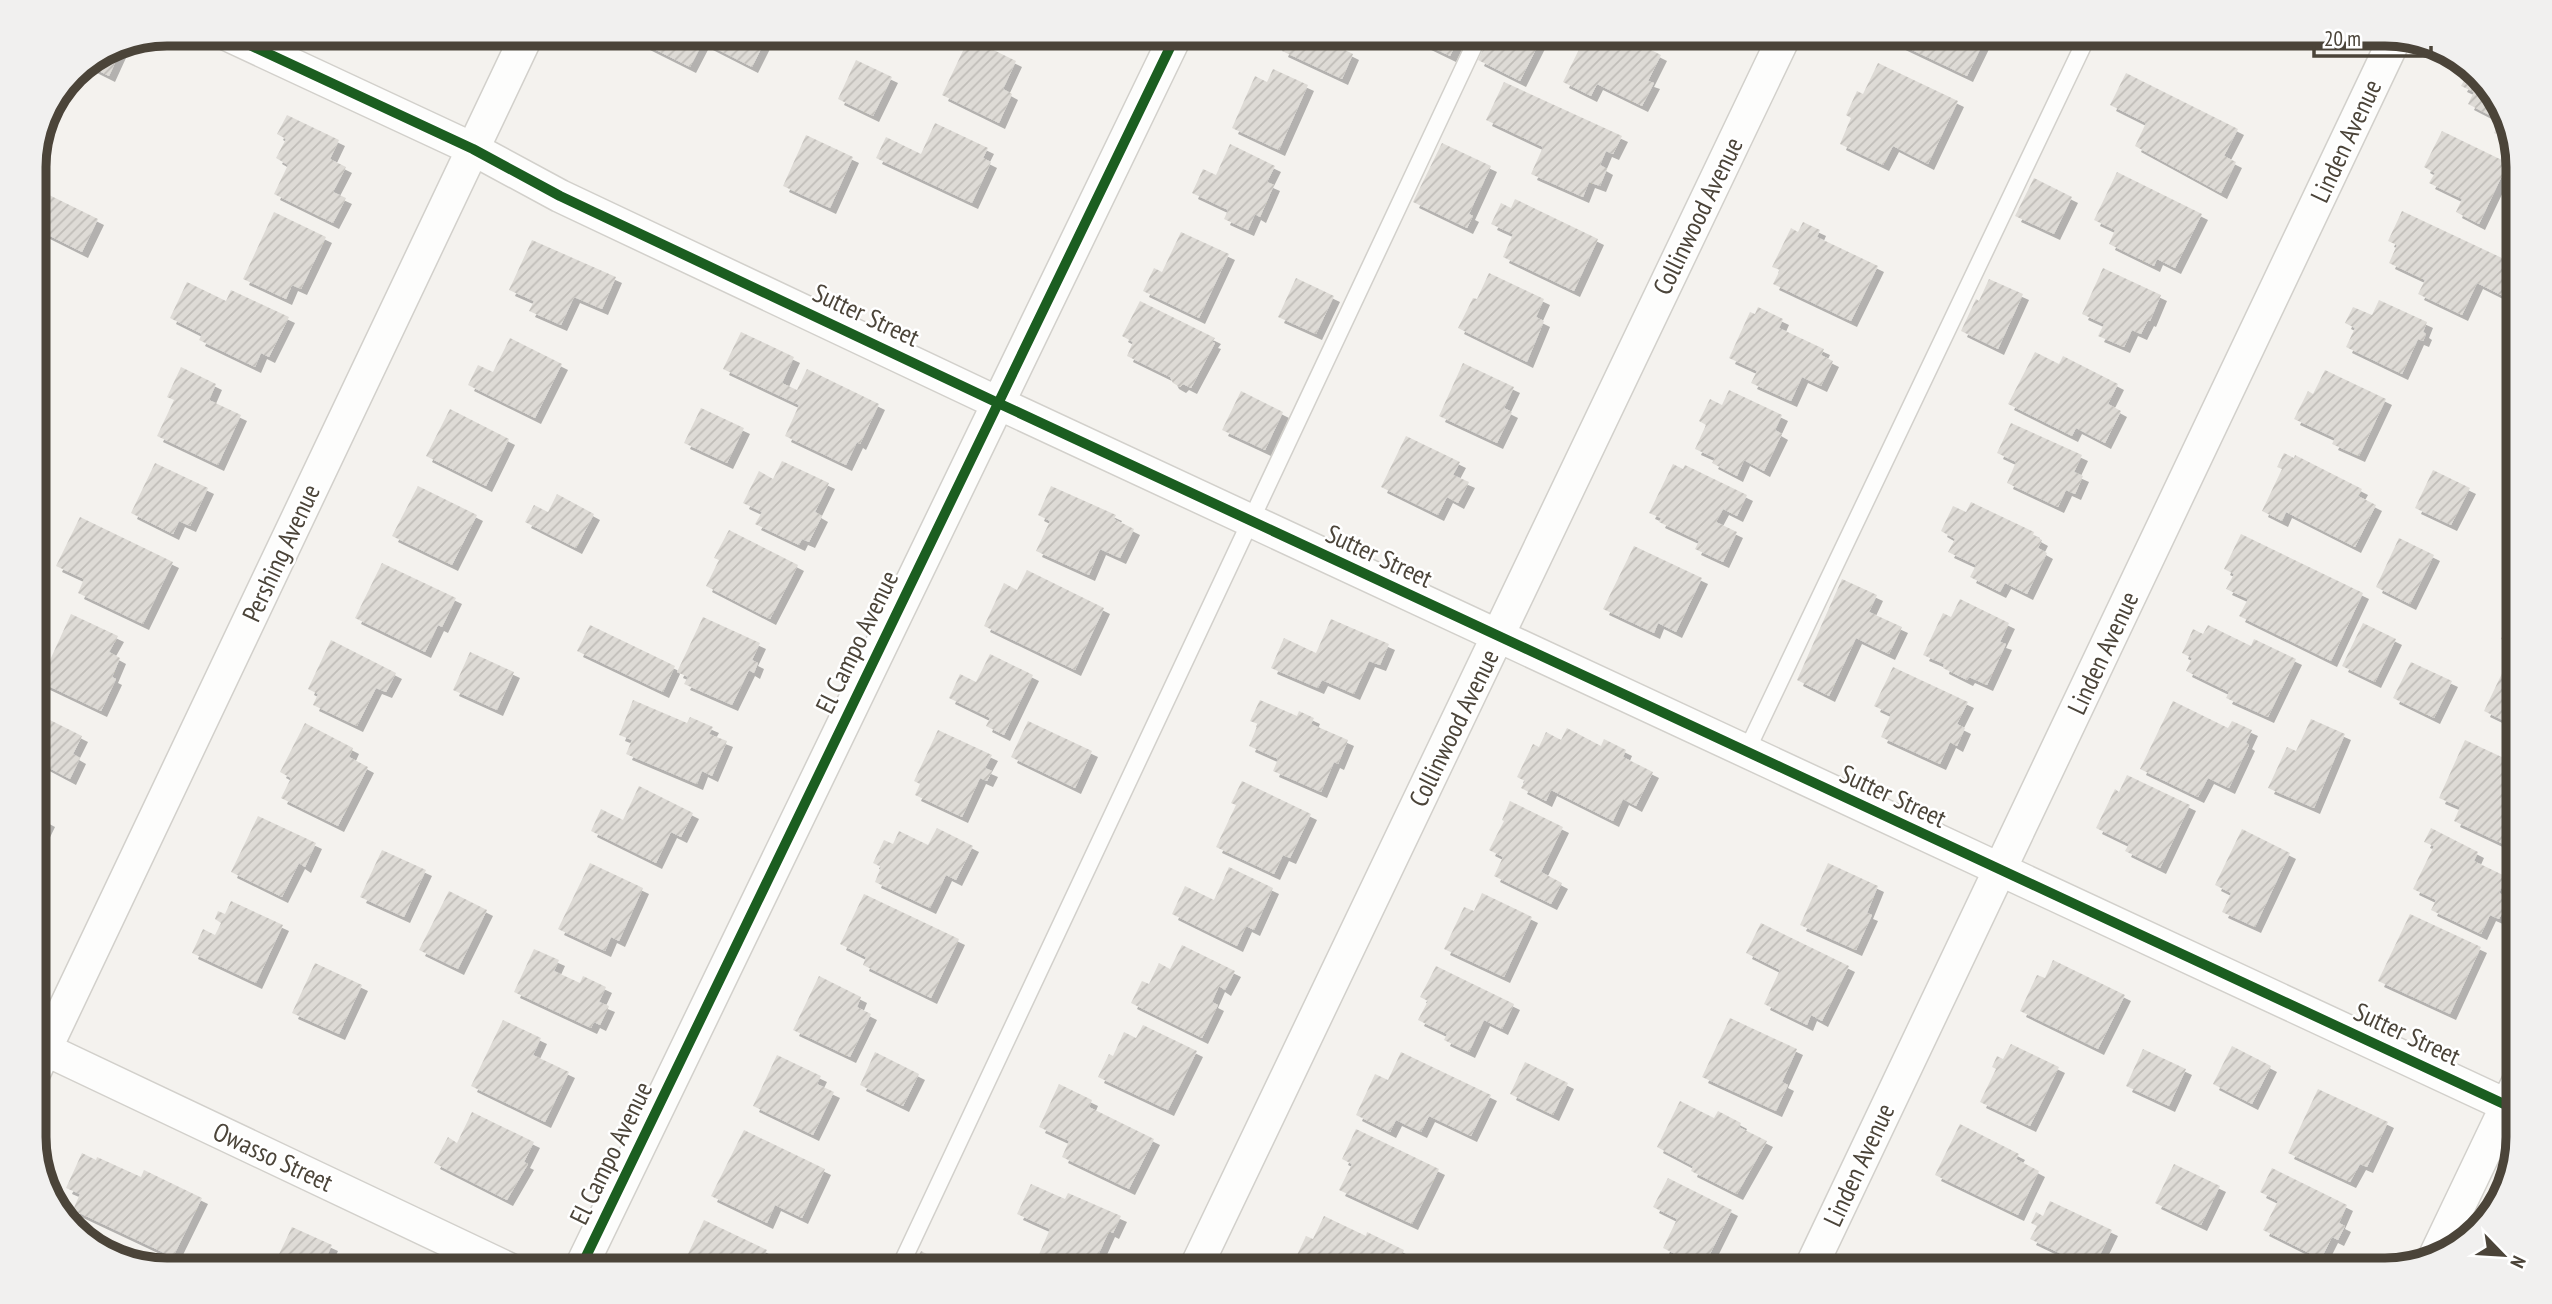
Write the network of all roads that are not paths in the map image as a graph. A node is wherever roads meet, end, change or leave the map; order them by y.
1 (252, 46) edge
2 (522, 46) edge
3 (1171, 46) edge
4 (1474, 46) edge
5 (1780, 46) edge
6 (2083, 46) edge
7 (2391, 46) edge
8 (473, 149) junction
9 (998, 403) junction
10 (1250, 521) junction
11 (1497, 637) junction
12 (1746, 752) junction
13 (1999, 870) junction
14 (46, 1036) edge
15 (46, 1059) edge
16 (2506, 1095) edge
17 (2506, 1117) edge
18 (2441, 1244) edge
19 (484, 1258) edge
20 (585, 1258) edge
21 (904, 1258) edge
22 (1200, 1258) edge
23 (1815, 1258) edge

1 - 8 street, Sutter Street
2 - 8 street, Pershing Avenue
3 - 9 street, El Campo Avenue
4 - 10 lane
5 - 11 street, Collinwood Avenue
6 - 12 lane
7 - 13 street, Linden Avenue
8 - 9 street, Sutter Street
8 - 14 street, Pershing Avenue
9 - 10 street, Sutter Street
9 - 20 street, El Campo Avenue
10 - 11 street, Sutter Street
10 - 21 lane
11 - 12 street, Sutter Street
11 - 22 street, Collinwood Avenue
12 - 13 street, Sutter Street
13 - 16 street, Sutter Street
13 - 23 street, Linden Avenue
15 - 19 street, Owasso Street
17 - 18 street

